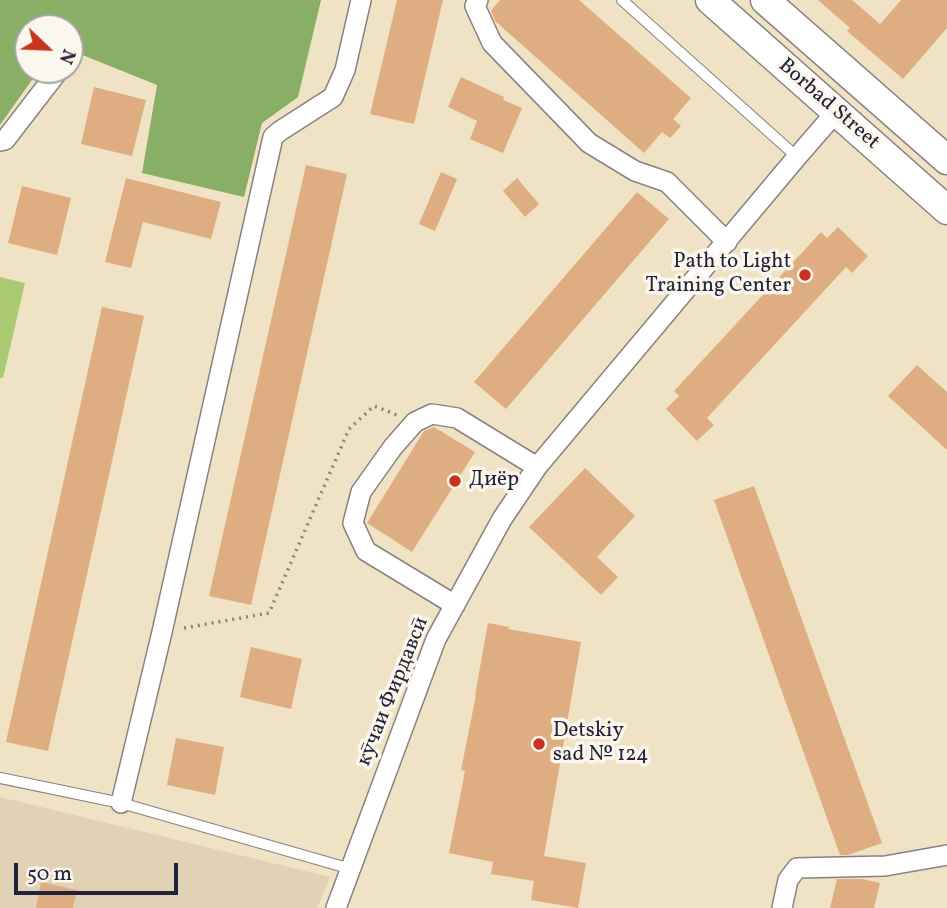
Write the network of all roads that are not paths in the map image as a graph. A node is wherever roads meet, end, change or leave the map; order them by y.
1 (361, 0) edge
2 (478, 0) edge
3 (622, 0) edge
4 (710, 0) edge
5 (765, 0) edge
6 (48, 84) edge
7 (836, 112) junction
8 (0, 141) edge
9 (797, 157) junction
10 (947, 160) edge
11 (947, 210) edge
12 (727, 242) junction
13 (537, 467) junction
14 (456, 605) junction
15 (0, 778) edge
16 (121, 803) junction
17 (947, 855) edge
18 (351, 869) junction
19 (336, 908) edge
20 (782, 908) edge

1 - 16 street
2 - 12 street
3 - 9 lane
4 - 7 main road, Borbad Street
5 - 10 main road
6 - 8 street
7 - 9 street, кӯчаи Фирдавсӣ
7 - 11 main road, Borbad Street
9 - 12 street, кӯчаи Фирдавсӣ
12 - 13 street, кӯчаи Фирдавсӣ
13 - 14 street, кӯчаи Фирдавсӣ
13 - 14 street
14 - 18 street, кӯчаи Фирдавсӣ
15 - 16 lane
16 - 18 lane
17 - 20 street
18 - 19 street, кӯчаи Фирдавсӣ

